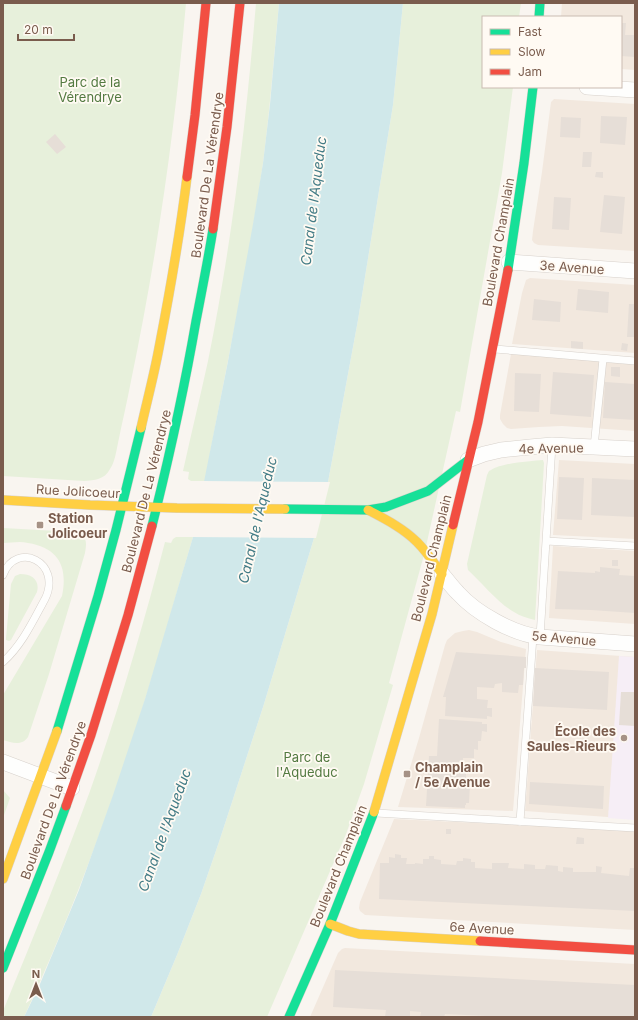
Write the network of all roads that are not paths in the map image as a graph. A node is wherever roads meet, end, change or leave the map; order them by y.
1 (206, 3) edge
2 (240, 3) edge
3 (540, 3) edge
4 (539, 16) edge
5 (533, 88) edge
6 (603, 88) edge
7 (635, 90) edge
8 (509, 262) junction
9 (635, 271) edge
10 (492, 349) junction
11 (603, 358) junction
12 (635, 361) edge
13 (552, 445) junction
14 (594, 447) junction
15 (635, 450) edge
16 (468, 460) junction
17 (3, 500) edge
18 (122, 506) junction
19 (157, 508) junction
20 (368, 510) junction
21 (546, 541) junction
22 (635, 546) edge
23 (442, 574) junction
24 (3, 575) edge
25 (536, 637) junction
26 (635, 644) edge
27 (3, 662) edge
28 (3, 762) edge
29 (41, 776) junction
30 (72, 788) junction
31 (374, 813) junction
32 (520, 822) junction
33 (635, 828) edge
34 (3, 879) edge
35 (330, 924) junction
36 (635, 950) edge
37 (3, 968) edge
38 (289, 1017) edge

1 - 18 main road, Boulevard De La Vérendrye
2 - 19 main road, Boulevard De La Vérendrye
3 - 4 main road
5 - 8 main road, Boulevard Champlain
6 - 7 street
8 - 9 street, 3e Avenue
8 - 10 main road, Boulevard Champlain
10 - 11 lane
10 - 16 main road, Boulevard Champlain
11 - 12 lane
11 - 14 lane
13 - 14 street, 4e Avenue
13 - 16 street, 4e Avenue
13 - 21 lane
14 - 15 street, 4e Avenue
16 - 20 main road, Rue Jolicoeur
16 - 23 main road, Boulevard Champlain
17 - 18 main road, Rue Jolicoeur
18 - 19 main road, Rue Jolicoeur
18 - 29 main road, Boulevard De La Vérendrye
19 - 20 main road, Rue Jolicoeur
19 - 30 main road, Boulevard De La Vérendrye
20 - 23 main road, Rue Jolicoeur
21 - 22 lane
21 - 25 lane
23 - 25 street, 5e Avenue
23 - 31 main road, Boulevard Champlain
24 - 27 lane
25 - 26 street, 5e Avenue
25 - 32 lane
28 - 29 street
29 - 30 street
29 - 34 main road, Boulevard De La Vérendrye
30 - 37 main road, Boulevard De La Vérendrye
31 - 32 lane
31 - 35 main road, Boulevard Champlain
32 - 33 lane
35 - 36 main road, 6e Avenue
35 - 38 main road, Boulevard Champlain

